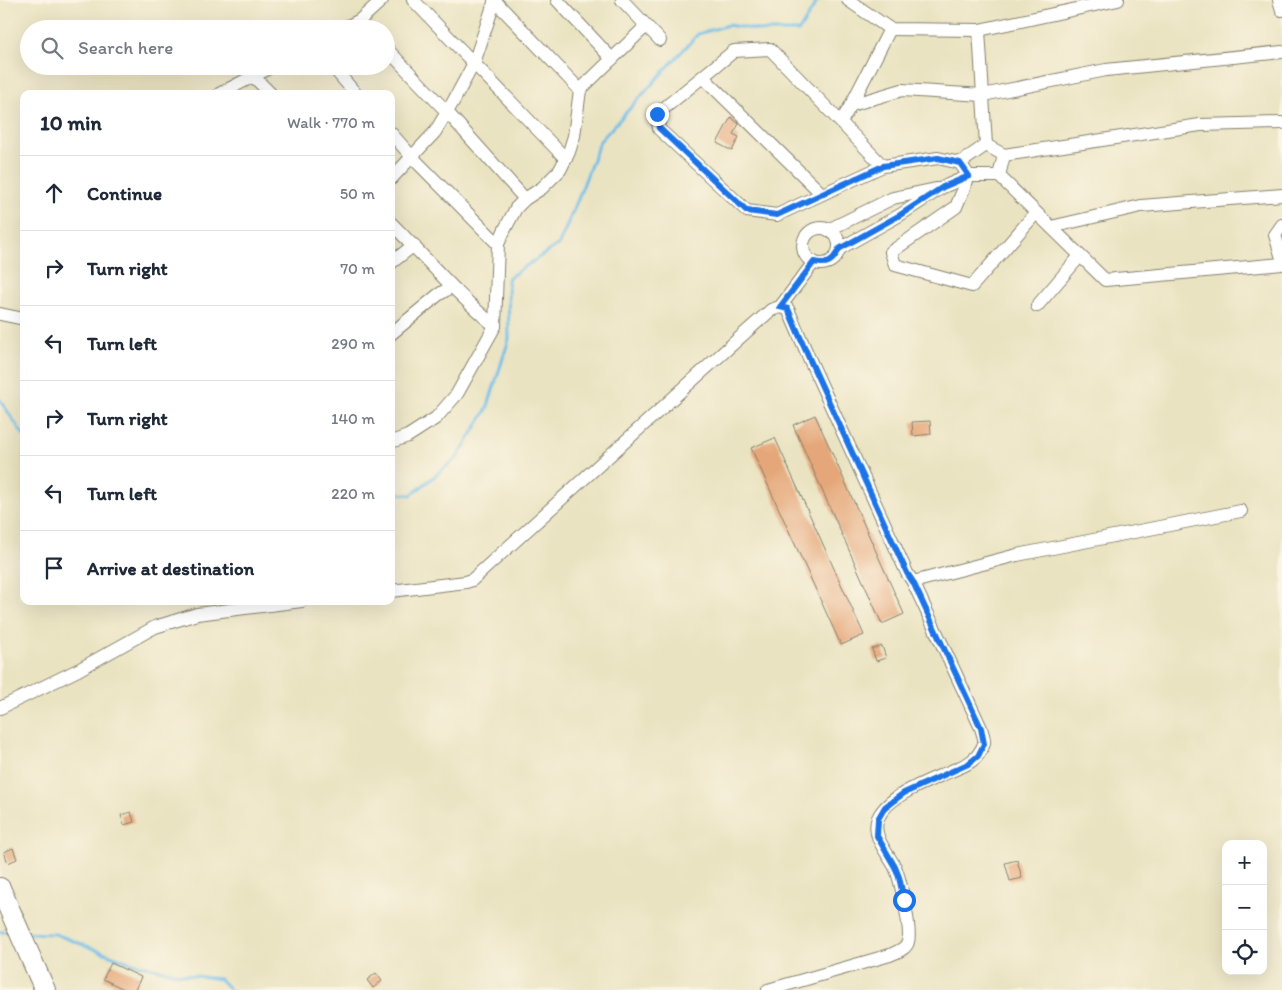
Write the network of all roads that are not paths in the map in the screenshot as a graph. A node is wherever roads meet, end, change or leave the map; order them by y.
1 (382, 0) edge
2 (413, 0) edge
3 (495, 0) edge
4 (557, 0) edge
5 (622, 0) edge
6 (848, 0) edge
7 (1118, 0) edge
8 (1279, 0) edge
9 (1282, 10) edge
10 (367, 20) edge
11 (646, 26) junction
12 (890, 29) junction
13 (979, 30) junction
14 (660, 40) dead end
15 (1282, 52) edge
16 (395, 57) edge
17 (612, 59) junction
18 (474, 63) junction
19 (257, 75) edge
20 (340, 75) edge
21 (703, 76) junction
22 (254, 77) junction
23 (227, 90) edge
24 (267, 90) edge
25 (353, 90) edge
26 (580, 90) junction
27 (983, 95) junction
28 (851, 105) junction
29 (447, 112) junction
30 (841, 122) junction
31 (1282, 123) edge
32 (395, 138) edge
33 (986, 145) junction
34 (1004, 155) junction
35 (412, 157) junction
36 (566, 159) junction
37 (960, 163) junction
38 (883, 166) junction
39 (395, 175) edge
40 (969, 176) junction
41 (999, 176) junction
42 (943, 187) junction
43 (822, 194) junction
44 (1282, 195) edge
45 (525, 200) junction
46 (1036, 213) junction
47 (1282, 225) edge
48 (395, 227) edge
49 (1051, 227) junction
50 (828, 230) junction
51 (498, 244) junction
52 (414, 245) junction
53 (839, 249) junction
54 (1080, 256) junction
55 (1282, 258) edge
56 (395, 260) edge
57 (814, 262) junction
58 (1282, 264) edge
59 (451, 287) junction
60 (1037, 306) dead end
61 (780, 307) junction
62 (0, 314) edge
63 (20, 318) edge
64 (495, 326) junction
65 (395, 331) edge
66 (395, 441) edge
67 (1241, 511) dead end
68 (913, 582) junction
69 (395, 591) edge
70 (270, 605) edge
71 (0, 708) edge
72 (0, 888) edge
73 (45, 990) edge
74 (768, 990) edge

1 - 10 street
2 - 18 street
3 - 18 street
3 - 26 street
4 - 17 street
5 - 11 street
6 - 12 street
7 - 13 street
8 - 9 street
11 - 14 street
11 - 17 street
12 - 13 street
12 - 28 street
13 - 27 street
15 - 27 street
16 - 29 street
17 - 26 street
18 - 29 street
18 - 36 street
19 - 22 street
20 - 25 street
21 - 30 street
21 - 43 street
21 - 43 street
22 - 23 street
22 - 24 street
26 - 36 street
27 - 28 street
27 - 33 street
28 - 30 street
29 - 35 street
29 - 45 street
30 - 38 street
31 - 34 street
32 - 35 street
33 - 34 street
33 - 37 street
34 - 41 street
35 - 39 street
35 - 51 street
36 - 45 street
37 - 38 street
37 - 40 street
38 - 43 street
40 - 41 street
40 - 42 street
40 - 46 street
41 - 46 street
42 - 50 street
42 - 53 street
44 - 49 street
45 - 51 street
46 - 49 street
47 - 55 street
48 - 52 street
49 - 54 street
50 - 53 street
50 - 57 street
51 - 64 street
52 - 56 street
52 - 59 street
53 - 57 street
54 - 58 street
54 - 60 street
57 - 61 street
59 - 64 street
59 - 65 street
61 - 68 street
61 - 69 street
62 - 63 street
64 - 66 street
67 - 68 street
68 - 74 street
70 - 71 street
72 - 73 main road

